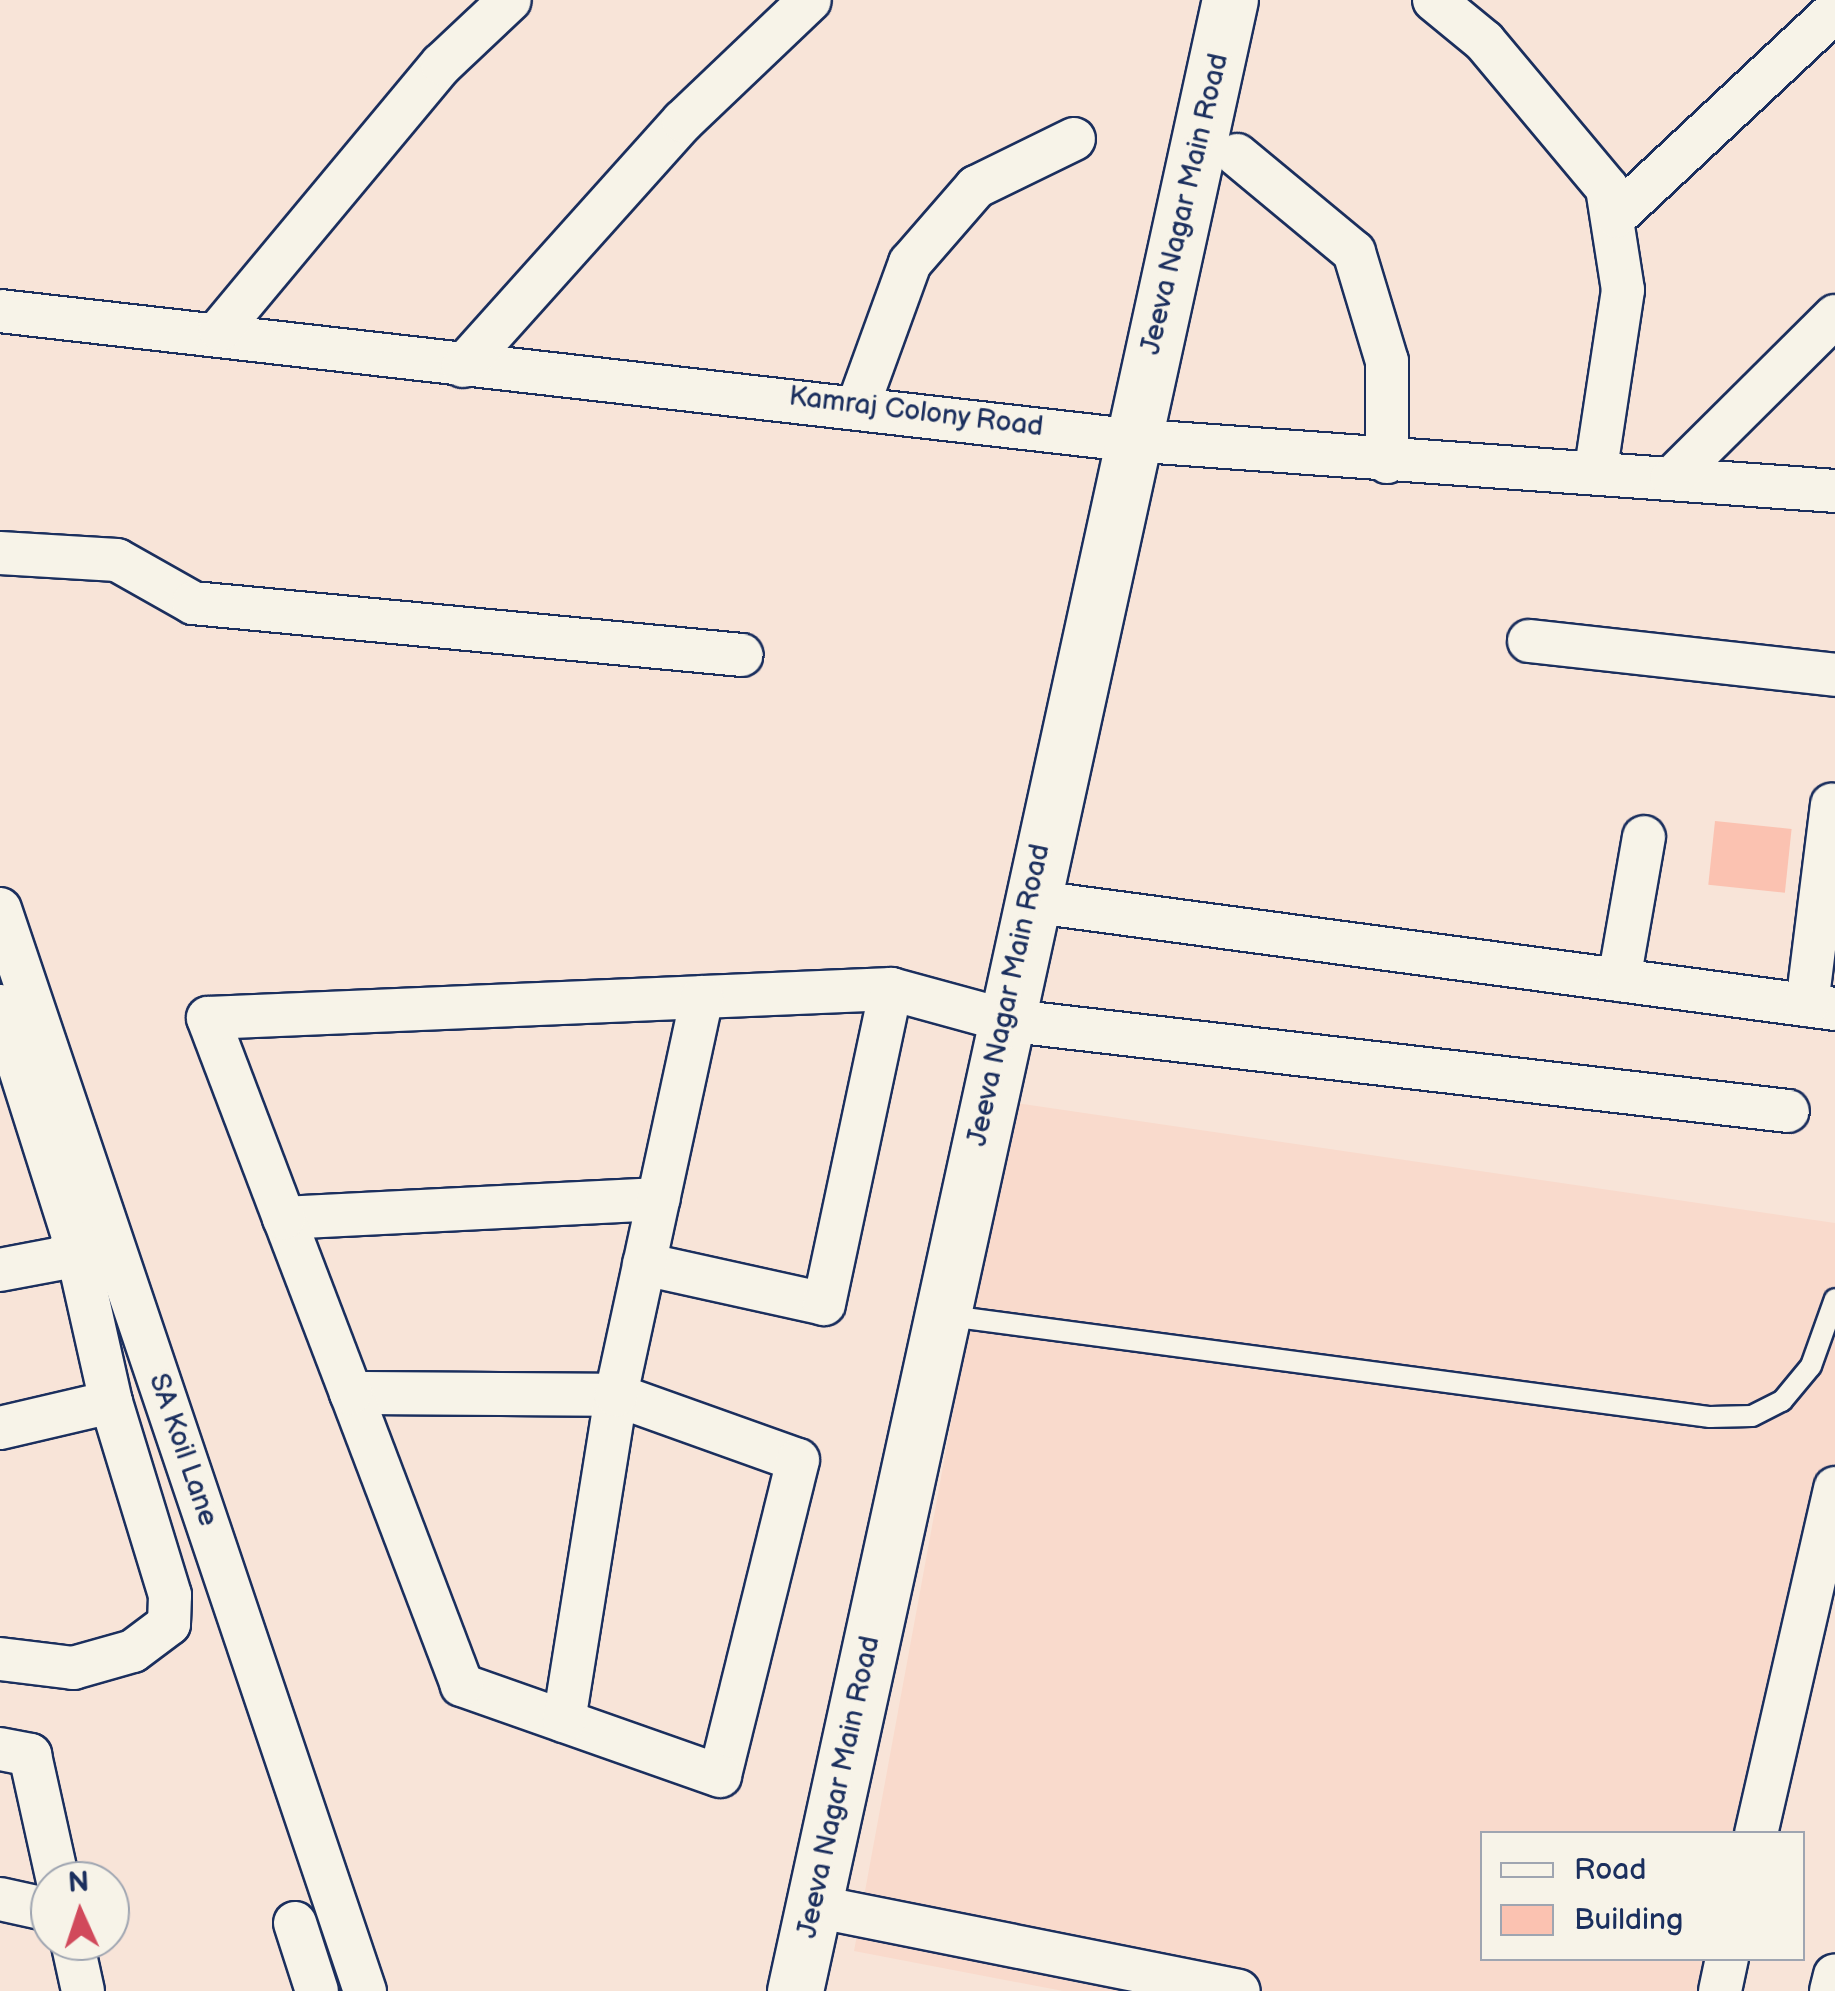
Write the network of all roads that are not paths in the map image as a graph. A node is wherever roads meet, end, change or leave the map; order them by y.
1 (510, 0) edge
2 (810, 0) edge
3 (1230, 0) edge
4 (1434, 0) edge
5 (1835, 11) edge
6 (1074, 138) dead end
7 (1237, 155) dead end
8 (1616, 216) junction
9 (0, 311) edge
10 (1835, 316) edge
11 (220, 330) junction
12 (463, 366) junction
13 (859, 403) junction
14 (1129, 440) junction
15 (1387, 462) junction
16 (1596, 470) junction
17 (1672, 478) junction
18 (1835, 491) edge
19 (0, 554) edge
20 (1529, 641) dead end
21 (742, 655) dead end
22 (1835, 674) edge
23 (1832, 806) dead end
24 (1644, 836) dead end
25 (1029, 902) junction
26 (0, 909) edge
27 (1618, 980) junction
28 (891, 989) junction
29 (702, 997) junction
30 (0, 1006) edge
31 (1821, 1007) edge
32 (1004, 1020) junction
33 (1788, 1111) dead end
34 (659, 1199) junction
35 (284, 1218) junction
36 (75, 1242) junction
37 (644, 1264) junction
38 (0, 1270) edge
39 (1835, 1299) edge
40 (940, 1315) junction
41 (351, 1393) junction
42 (616, 1396) junction
43 (111, 1402) junction
44 (0, 1428) edge
45 (1835, 1488) edge
46 (0, 1659) edge
47 (564, 1721) junction
48 (0, 1749) edge
49 (1757, 1831) edge
50 (54, 1861) edge
51 (0, 1899) edge
52 (30, 1906) edge
53 (814, 1906) junction
54 (295, 1923) dead end
55 (76, 1961) edge
56 (1726, 1961) edge
57 (1835, 1975) edge
58 (83, 1991) edge
59 (317, 1991) edge
60 (365, 1991) edge
61 (795, 1991) edge
62 (1239, 1991) edge
63 (1720, 1991) edge
64 (1831, 1991) edge

1 - 11 street
2 - 12 street
3 - 14 street, Jeeva Nagar Main Road
4 - 8 street
5 - 8 street
6 - 13 street
7 - 15 street
8 - 16 street
9 - 11 street, Kamraj Colony Road
10 - 17 street
11 - 12 street, Kamraj Colony Road
12 - 13 street, Kamraj Colony Road
13 - 14 street, Kamraj Colony Road
14 - 15 street, Kamraj Colony Road
14 - 25 street, Jeeva Nagar Main Road
15 - 16 street, Kamraj Colony Road
16 - 17 street, Kamraj Colony Road
17 - 18 street, Kamraj Colony Road
19 - 21 street
20 - 22 street
23 - 31 street
24 - 27 street
25 - 27 street
25 - 32 street, Jeeva Nagar Main Road
26 - 60 street, SA Koil Lane
27 - 31 street
28 - 29 street
28 - 32 street
28 - 37 street
29 - 34 street
29 - 35 street
30 - 36 street
32 - 33 street
32 - 40 street, Jeeva Nagar Main Road
34 - 35 street
34 - 37 street
35 - 41 street
36 - 38 street
36 - 43 street
37 - 42 street
39 - 40 lane
40 - 53 street, Jeeva Nagar Main Road
41 - 42 street
41 - 47 street
42 - 47 street
42 - 47 street
43 - 44 street
43 - 46 street
45 - 49 street
48 - 50 street
51 - 52 street
53 - 61 street, Jeeva Nagar Main Road
53 - 62 street
54 - 59 street
55 - 58 street
56 - 63 street
57 - 64 street

